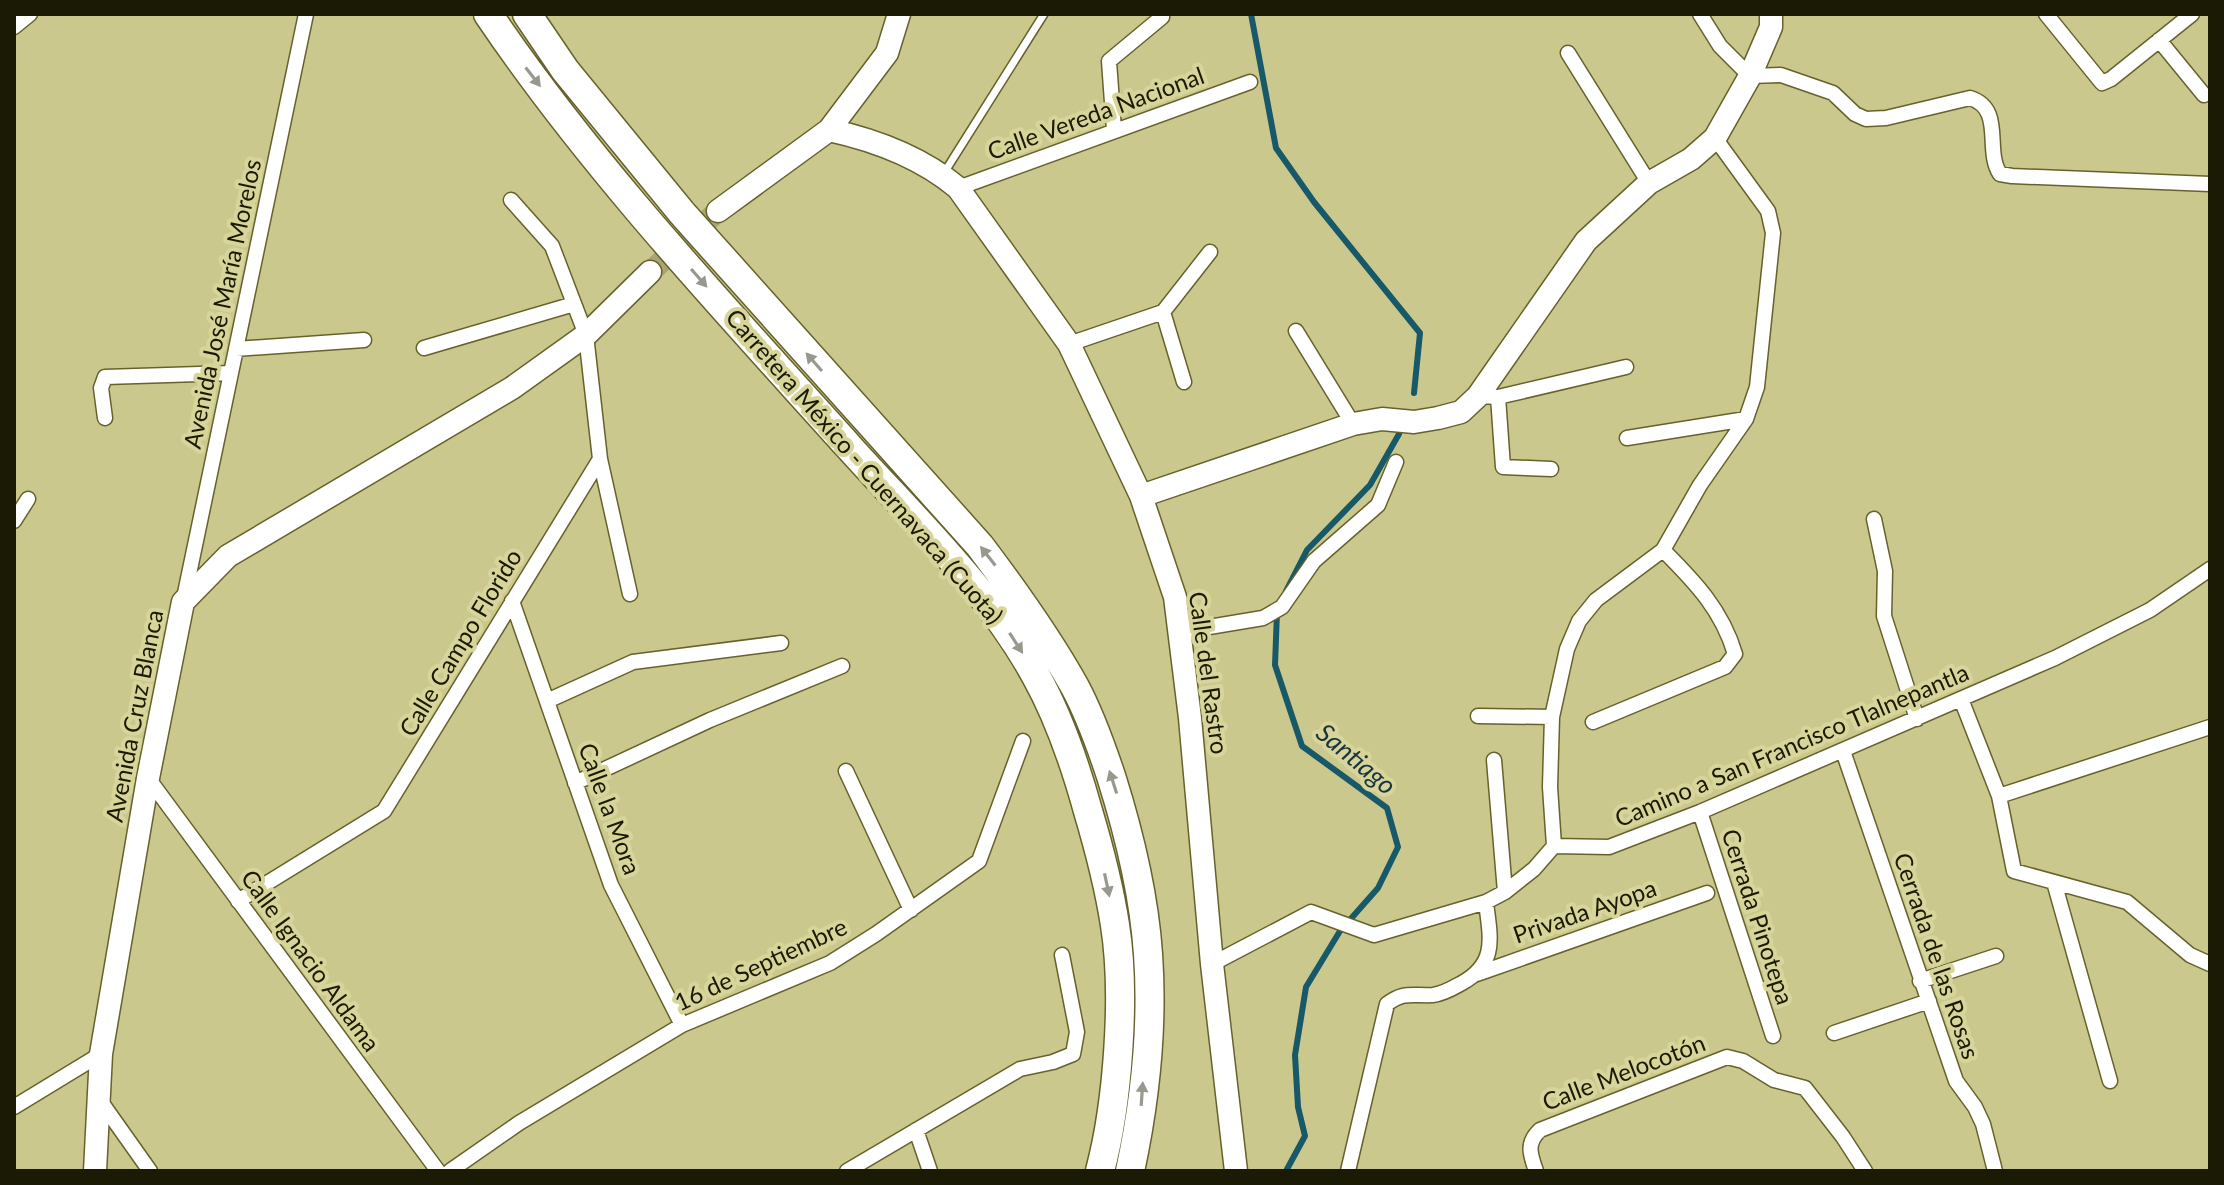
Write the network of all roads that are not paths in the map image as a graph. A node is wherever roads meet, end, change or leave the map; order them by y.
1 (30, 14) edge
2 (306, 14) edge
3 (488, 14) edge
4 (527, 14) edge
5 (899, 14) edge
6 (1044, 14) edge
7 (1161, 14) edge
8 (1700, 14) edge
9 (1771, 14) edge
10 (2046, 14) edge
11 (2192, 14) edge
12 (14, 27) edge
13 (2159, 40) junction
14 (1568, 53) dead end
15 (1750, 76) junction
16 (1250, 82) dead end
17 (2204, 95) dead end
18 (829, 130) junction
19 (1114, 130) junction
20 (1715, 138) junction
21 (950, 182) junction
22 (1649, 183) junction
23 (2210, 184) edge
24 (511, 200) dead end
25 (718, 211) tunnel mouth
26 (1210, 252) dead end
27 (650, 272) tunnel mouth
28 (574, 304) junction
29 (1163, 312) junction
30 (1296, 331) dead end
31 (586, 335) junction
32 (364, 340) dead end
33 (1069, 344) junction
34 (424, 348) dead end
35 (236, 349) junction
36 (1626, 367) dead end
37 (231, 373) junction
38 (1184, 382) dead end
39 (1488, 397) junction
40 (105, 418) dead end
41 (1746, 419) junction
42 (1353, 424) junction
43 (1627, 438) dead end
44 (600, 459) junction
45 (1396, 462) dead end
46 (1551, 469) dead end
47 (1141, 496) junction
48 (28, 499) dead end
49 (1874, 519) dead end
50 (14, 521) edge
51 (1663, 550) junction
52 (2210, 569) edge
53 (630, 594) dead end
54 (512, 601) junction
55 (183, 602) junction
56 (1179, 632) junction
57 (781, 643) dead end
58 (842, 666) dead end
59 (1961, 699) junction
60 (547, 701) junction
61 (1478, 716) dead end
62 (1552, 717) junction
63 (1917, 719) junction
64 (1593, 722) dead end
65 (2210, 727) edge
66 (1023, 741) dead end
67 (1843, 751) junction
68 (1494, 760) dead end
69 (846, 771) dead end
70 (148, 778) junction
71 (575, 783) junction
72 (1999, 796) junction
73 (1700, 812) junction
74 (1554, 846) junction
75 (2054, 882) junction
76 (1505, 892) junction
77 (1707, 893) dead end
78 (238, 901) junction
79 (1486, 902) junction
80 (911, 910) junction
81 (1062, 955) dead end
82 (1996, 956) dead end
83 (1212, 964) junction
84 (2210, 964) edge
85 (1477, 974) junction
86 (1920, 981) junction
87 (1929, 1001) junction
88 (682, 1025) junction
89 (1834, 1033) dead end
90 (1773, 1036) dead end
91 (101, 1054) junction
92 (2110, 1081) dead end
93 (99, 1098) junction
94 (14, 1107) edge
95 (916, 1130) junction
96 (95, 1171) edge
97 (150, 1171) edge
98 (438, 1171) edge
99 (450, 1171) edge
100 (847, 1171) edge
101 (930, 1171) edge
102 (1100, 1171) edge
103 (1130, 1171) edge
104 (1236, 1171) edge
105 (1348, 1171) edge
106 (1536, 1171) edge
107 (1865, 1171) edge
108 (1995, 1171) edge

1 - 12 street
2 - 35 street, Avenida José María Morelos
3 -> 102 highway, Carretera México - Cuernavaca (Cuota)
103 -> 4 highway, Carretera México - Cuernavaca (Cuota)
5 - 18 main road
6 - 21 lane
7 - 19 street
8 - 15 street
9 - 15 main road
10 - 13 street
11 - 13 street
13 - 17 street
14 - 22 street
15 - 20 main road
15 - 23 street
16 - 19 street, Calle Vereda Nacional
18 - 21 main road, Calle del Rastro
18 - 25 main road
19 - 21 street, Calle Vereda Nacional
20 - 22 main road
20 - 41 street
21 - 33 main road, Calle del Rastro
22 - 39 main road
24 - 28 street
26 - 29 street
27 - 31 main road, Avenida Cruz Blanca
28 - 31 street
28 - 34 street
29 - 33 street
29 - 38 street
30 - 42 street
31 - 44 street
31 - 55 main road, Avenida Cruz Blanca
32 - 35 street
33 - 47 main road, Calle del Rastro
35 - 37 street, Avenida José María Morelos
36 - 39 street
37 - 40 street
37 - 55 street, Avenida José María Morelos
39 - 42 main road
39 - 46 street
41 - 43 street
41 - 51 street
42 - 47 main road
44 - 53 street
44 - 54 street, Calle Campo Florido
45 - 56 street
47 - 56 main road, Calle del Rastro
48 - 50 street
49 - 63 street
51 - 62 street
51 - 64 street
52 - 59 street, Camino a San Francisco Tlalnepantla
54 - 60 street, Calle la Mora
54 - 78 street, Calle Campo Florido
55 - 70 main road, Avenida Cruz Blanca
56 - 83 main road, Calle del Rastro
57 - 60 street
58 - 71 street
59 - 63 street, Camino a San Francisco Tlalnepantla
59 - 72 street
60 - 71 street, Calle la Mora
61 - 62 street
62 - 74 street
63 - 67 street, Camino a San Francisco Tlalnepantla
65 - 72 street
66 - 80 street, 16 de Septiembre
67 - 73 street, Camino a San Francisco Tlalnepantla
67 - 86 street, Cerrada de las Rosas
68 - 76 street
69 - 80 street
70 - 78 street, Calle Ignacio Aldama
70 - 91 main road, Avenida Cruz Blanca
71 - 88 street, Calle la Mora
72 - 75 street
73 - 74 street, Camino a San Francisco Tlalnepantla
73 - 90 street, Cerrada Pinotepa
74 - 76 street
75 - 84 street
75 - 92 street
76 - 79 street
77 - 85 street, Privada Ayopa
78 - 98 street, Calle Ignacio Aldama
79 - 83 street
79 - 85 street
80 - 88 street, 16 de Septiembre
81 - 95 street
82 - 86 street
83 - 104 main road, Calle del Rastro
85 - 105 street, Privada Ayopa
86 - 87 street, Cerrada de las Rosas
87 - 89 street
87 - 108 street, Cerrada de las Rosas
88 - 99 street, 16 de Septiembre
91 - 93 main road, Avenida Cruz Blanca
91 - 94 street
93 - 96 main road, Avenida Cruz Blanca
93 - 97 street
95 - 100 street
95 - 101 street
106 - 107 street, Calle Melocotón

